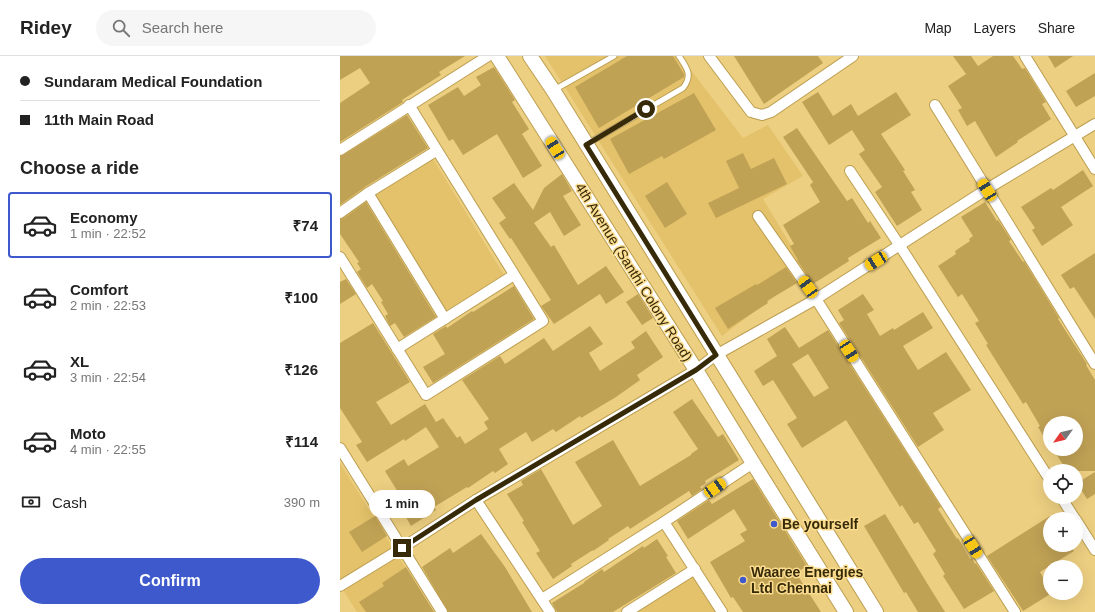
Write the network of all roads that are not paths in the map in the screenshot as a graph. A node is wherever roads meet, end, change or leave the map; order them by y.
1 (488, 56) edge
2 (497, 56) edge
3 (530, 56) edge
4 (614, 56) edge
5 (679, 56) edge
6 (709, 56) edge
7 (853, 56) edge
8 (1025, 56) edge
9 (553, 90) junction
10 (408, 105) junction
11 (935, 105) dead end
12 (1095, 124) edge
13 (1075, 136) junction
14 (586, 145) junction
15 (340, 150) edge
16 (436, 150) junction
17 (1095, 169) edge
18 (850, 171) dead end
19 (987, 190) junction
20 (368, 194) junction
21 (340, 213) edge
22 (758, 216) dead end
23 (900, 246) junction
24 (340, 256) edge
25 (514, 275) junction
26 (816, 299) junction
27 (445, 319) junction
28 (397, 349) junction
29 (716, 355) junction
30 (1095, 364) edge
31 (696, 370) junction
32 (340, 448) edge
33 (752, 463) junction
34 (1043, 469) edge
35 (476, 500) junction
36 (664, 522) junction
37 (1083, 531) edge
38 (402, 548) junction
39 (1095, 550) edge
40 (694, 569) junction
41 (340, 586) edge
42 (542, 599) junction
43 (442, 612) edge
44 (550, 612) edge
45 (627, 612) edge
46 (722, 612) edge
47 (846, 612) edge
48 (876, 612) edge
49 (1014, 612) edge

1 - 10 street
2 - 31 street, 4th Avenue (Santhi Colony Road)
3 - 9 street, 4th Avenue (Santhi Colony Road)
4 - 9 lane
5 - 14 lane
6 - 7 street
8 - 13 street
9 - 14 street, 4th Avenue (Santhi Colony Road)
10 - 15 street
10 - 16 street
11 - 19 street
12 - 13 street
13 - 17 street
13 - 19 street
14 - 29 street, 4th Avenue (Santhi Colony Road)
16 - 20 street
16 - 25 street
18 - 23 street
19 - 23 street
19 - 30 street
20 - 21 street
20 - 27 street
22 - 26 street
23 - 26 street
23 - 34 street
24 - 28 street
25 - 27 street
25 - 28 street
26 - 29 street
26 - 49 street
27 - 28 street
29 - 31 street
29 - 48 street, 4th Avenue (Santhi Colony Road)
31 - 33 street, 4th Avenue (Santhi Colony Road)
31 - 35 street
32 - 38 street
33 - 36 street
33 - 47 street, 4th Avenue (Santhi Colony Road)
35 - 38 street
35 - 42 street
36 - 40 street
36 - 42 street
37 - 39 street
38 - 41 street
38 - 43 street
40 - 45 street
40 - 46 street
42 - 44 street

